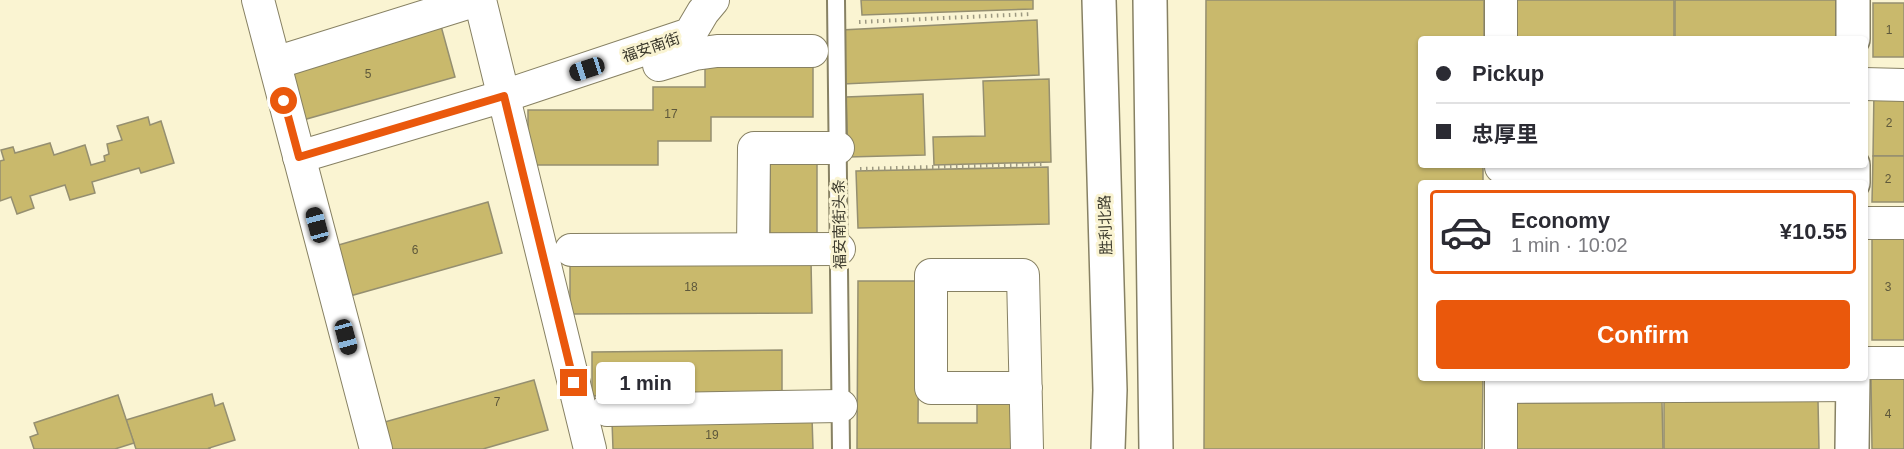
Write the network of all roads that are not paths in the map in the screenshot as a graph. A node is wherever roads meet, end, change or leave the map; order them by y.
1 (258, 0) edge
2 (713, 0) edge
3 (836, 0) edge
4 (1099, 0) edge
5 (1150, 0) edge
6 (1501, 0) edge
7 (1853, 0) edge
8 (466, 2) edge
9 (1501, 36) edge
10 (1853, 36) edge
11 (717, 51) junction
12 (812, 51) dead end
13 (275, 63) junction
14 (1868, 84) edge
15 (1904, 85) edge
16 (518, 100) junction
17 (299, 157) junction
18 (838, 159) junction
19 (1702, 168) edge
20 (1501, 172) edge
21 (1868, 223) edge
22 (1904, 223) edge
23 (753, 249) junction
24 (839, 249) junction
25 (571, 250) dead end
26 (1904, 363) edge
27 (1868, 372) edge
28 (1553, 381) edge
29 (1857, 381) edge
30 (1502, 382) edge
31 (1026, 388) junction
32 (840, 406) junction
33 (607, 410) dead end
34 (376, 449) edge
35 (590, 449) edge
36 (841, 449) edge
37 (1027, 449) edge
38 (1108, 449) edge
39 (1156, 449) edge
40 (1502, 449) edge
41 (1852, 449) edge

1 - 13 street
2 - 11 street
2 - 16 street, 福安南街
3 - 18 lane, 福安南街头条
4 - 38 main road, 胜利北路
5 - 39 main road
6 - 9 street
7 - 10 main road
8 - 13 street
8 - 16 street
11 - 12 street
11 - 16 street
13 - 17 street
14 - 15 street
16 - 17 street
16 - 35 street
17 - 34 street
18 - 23 street
18 - 24 lane, 福安南街头条
19 - 20 street
21 - 22 street
23 - 24 street
23 - 25 street
24 - 32 lane, 福安南街头条
26 - 27 street
28 - 30 street
29 - 41 main road
30 - 40 street
31 - 31 street
31 - 37 street
32 - 33 street
32 - 36 lane, 福安南街头条

